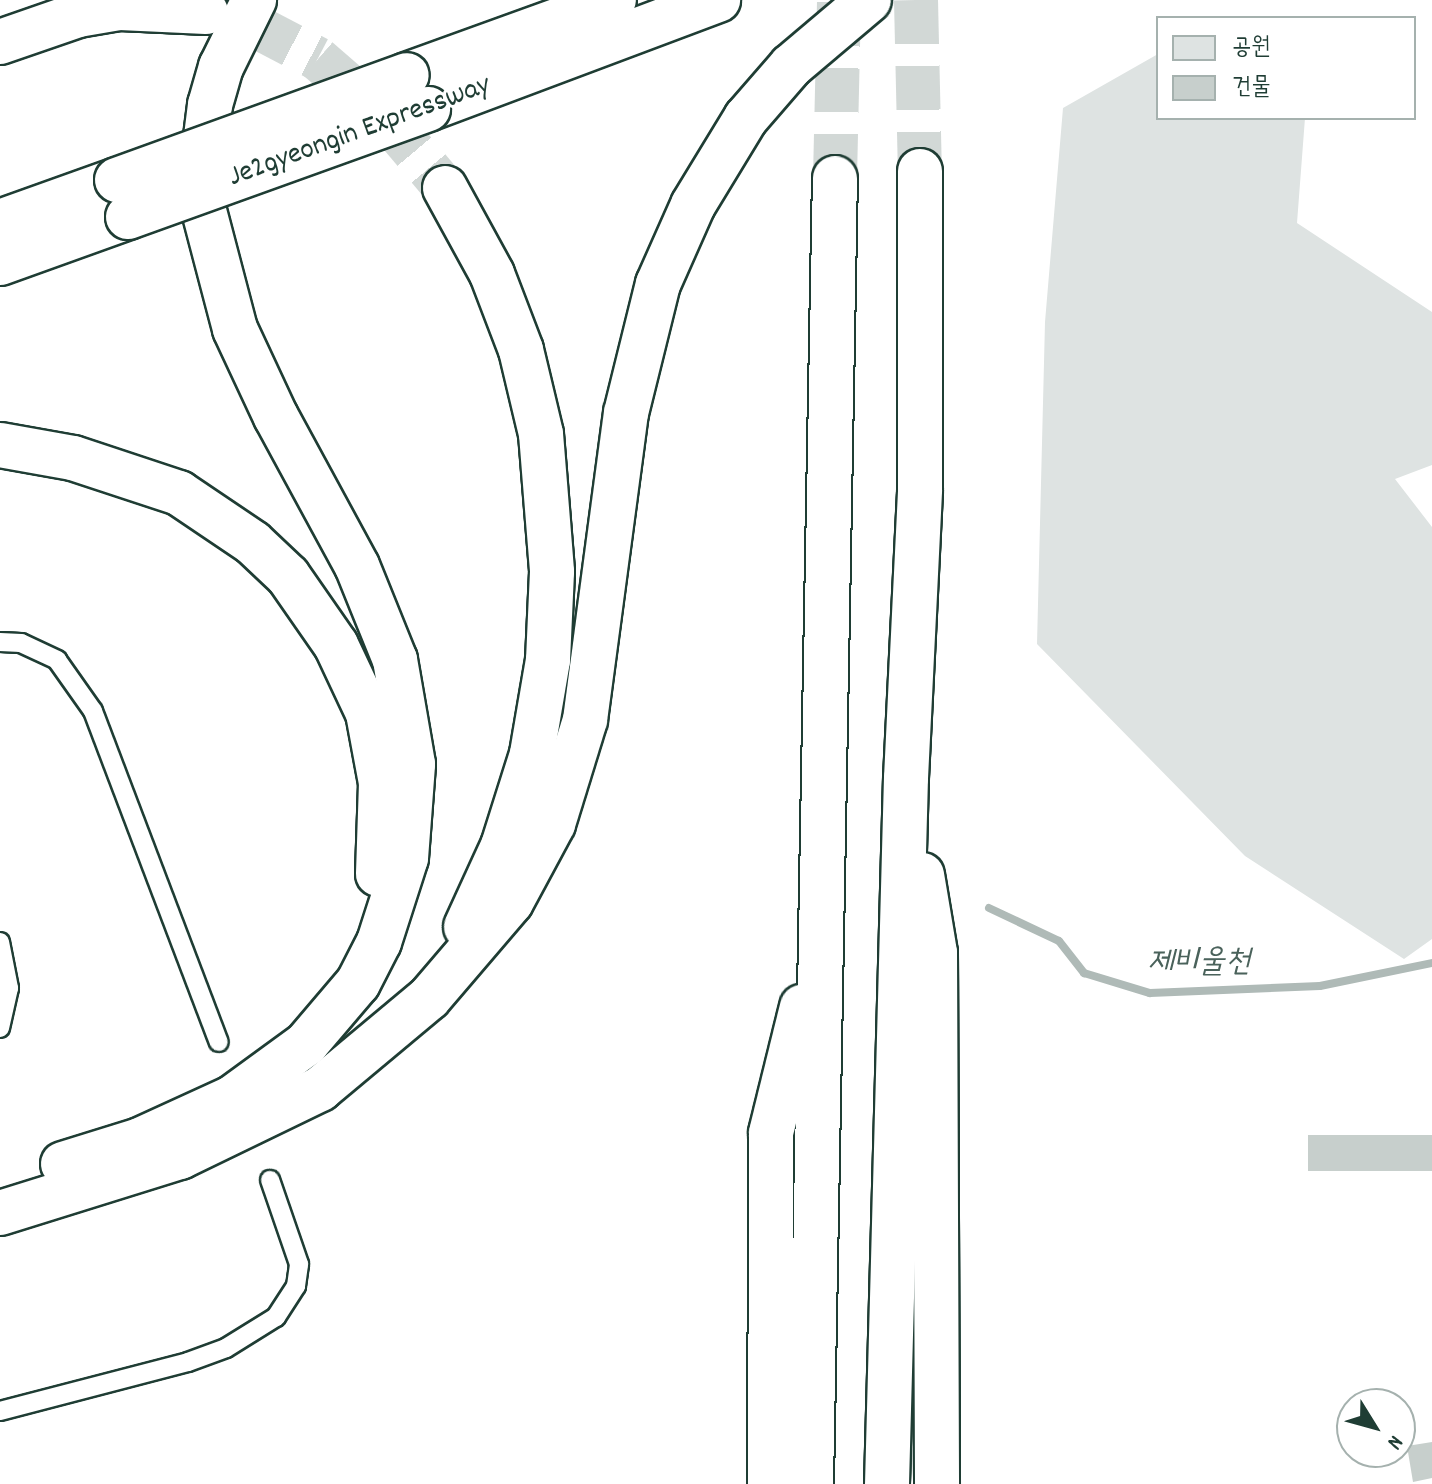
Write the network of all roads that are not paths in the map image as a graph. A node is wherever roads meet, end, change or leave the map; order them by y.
1 (254, 0) edge
2 (614, 0) edge
3 (718, 0) edge
4 (869, 0) edge
5 (206, 12) tunnel mouth
6 (0, 42) edge
7 (418, 92) junction
8 (920, 171) tunnel mouth
9 (835, 178) tunnel mouth
10 (445, 188) tunnel mouth
11 (122, 198) junction
12 (0, 222) edge
13 (0, 263) edge
14 (0, 445) edge
15 (0, 642) edge
16 (906, 778) junction
17 (821, 931) junction
18 (0, 942) edge
19 (0, 1028) edge
20 (219, 1042) dead end
21 (359, 1058) junction
22 (140, 1140) junction
23 (270, 1180) dead end
24 (0, 1184) edge
25 (0, 1213) edge
26 (0, 1411) edge
27 (770, 1484) edge
28 (811, 1484) edge
29 (887, 1484) edge
30 (937, 1484) edge

1 - 22 highway
2 - 7 highway, Je2gyeongin Expressway
3 - 7 highway, Je2gyeongin Expressway
4 - 21 highway
5 - 6 highway
7 - 11 highway, Je2gyeongin Expressway, bridge
8 - 16 highway
9 - 17 highway
10 - 21 highway
11 - 12 highway, Je2gyeongin Expressway
11 - 13 highway, Je2gyeongin Expressway
14 - 22 highway
15 - 20 lane
16 - 29 highway
16 - 30 highway
17 - 27 highway
17 - 28 highway
18 - 19 lane
21 - 25 highway
22 - 24 highway
23 - 26 lane

